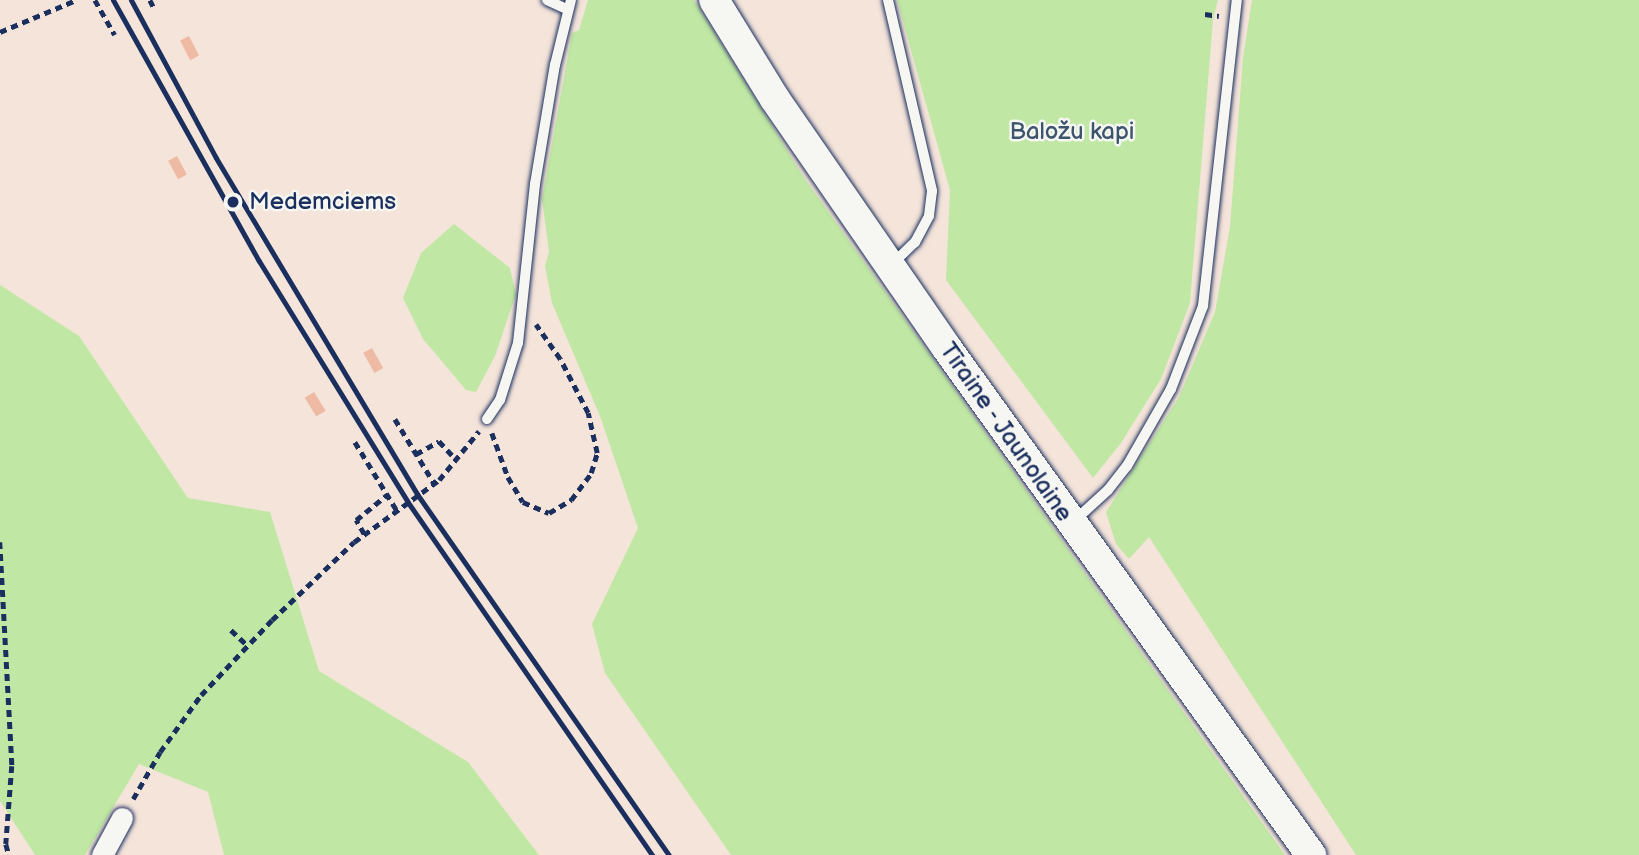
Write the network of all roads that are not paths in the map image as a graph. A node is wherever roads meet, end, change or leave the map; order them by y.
1 (547, 0) edge
2 (714, 0) edge
3 (888, 0) edge
4 (1237, 0) edge
5 (569, 5) edge
6 (890, 266) junction
7 (487, 419) road end
8 (1071, 524) junction
9 (122, 818) road end
10 (102, 855) edge
11 (1311, 855) edge

1 - 5 lane
2 - 6 main road, Tīraine - Jaunolaine
3 - 6 lane
4 - 8 lane
5 - 7 lane
6 - 8 main road, Tīraine - Jaunolaine
8 - 11 main road, Tīraine - Jaunolaine
9 - 10 street

